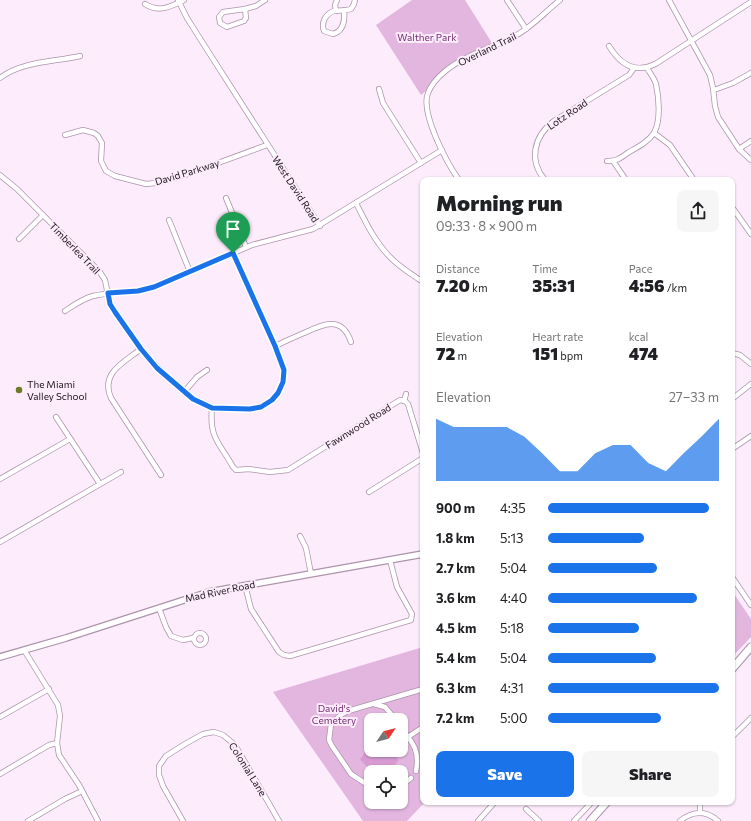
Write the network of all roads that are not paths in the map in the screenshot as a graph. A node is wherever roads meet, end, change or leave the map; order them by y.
1 (265, 0) edge
2 (337, 0) edge
3 (355, 0) edge
4 (507, 0) edge
5 (560, 0) edge
6 (669, 0) edge
7 (180, 1) edge
8 (751, 2) edge
9 (145, 4) dead end
10 (245, 9) junction
11 (344, 10) junction
12 (336, 11) junction
13 (526, 29) junction
14 (691, 41) junction
15 (609, 46) dead end
16 (80, 56) dead end
17 (634, 68) junction
18 (647, 68) junction
19 (751, 73) edge
20 (0, 78) edge
21 (379, 89) dead end
22 (714, 90) junction
23 (654, 133) junction
24 (65, 135) dead end
25 (751, 141) edge
26 (267, 145) junction
27 (739, 149) junction
28 (442, 150) junction
29 (751, 160) edge
30 (607, 161) dead end
31 (613, 161) junction
32 (421, 163) junction
33 (0, 174) edge
34 (457, 177) edge
35 (543, 177) edge
36 (624, 177) edge
37 (692, 177) edge
38 (226, 198) dead end
39 (356, 203) junction
40 (735, 212) edge
41 (43, 215) junction
42 (169, 220) dead end
43 (320, 226) junction
44 (751, 234) edge
45 (19, 239) dead end
46 (246, 247) junction
47 (233, 253) junction
48 (190, 272) junction
49 (420, 280) dead end
50 (108, 293) junction
51 (65, 311) dead end
52 (351, 342) dead end
53 (275, 346) junction
54 (141, 349) junction
55 (735, 354) edge
56 (751, 364) edge
57 (207, 370) dead end
58 (751, 384) edge
59 (185, 391) junction
60 (406, 394) dead end
61 (735, 396) edge
62 (404, 401) junction
63 (212, 408) junction
64 (56, 416) dead end
65 (751, 436) edge
66 (70, 439) junction
67 (420, 443) edge
68 (735, 447) edge
69 (420, 460) edge
70 (121, 472) dead end
71 (161, 475) dead end
72 (0, 479) edge
73 (100, 484) junction
74 (369, 492) dead end
75 (300, 536) dead end
76 (0, 542) edge
77 (420, 555) edge
78 (390, 560) junction
79 (311, 574) junction
80 (735, 581) edge
81 (245, 585) junction
82 (751, 605) edge
83 (159, 608) junction
84 (193, 638) dead end
85 (751, 647) edge
86 (24, 650) junction
87 (0, 657) edge
88 (735, 666) edge
89 (49, 689) junction
90 (420, 690) edge
91 (392, 698) junction
92 (373, 703) junction
93 (386, 709) junction
94 (390, 713) edge
95 (0, 717) edge
96 (751, 718) edge
97 (420, 729) edge
98 (735, 734) edge
99 (408, 737) joint
100 (57, 743) junction
101 (420, 756) edge
102 (416, 771) dead end
103 (0, 774) edge
104 (411, 778) dead end
105 (408, 780) edge
106 (364, 782) edge
107 (82, 791) junction
108 (492, 805) edge
109 (589, 805) edge
110 (603, 805) edge
111 (700, 805) edge
112 (526, 808) dead end
113 (700, 812) junction
114 (28, 821) edge
115 (98, 821) edge
116 (183, 821) edge
117 (279, 821) edge
118 (478, 821) edge
119 (539, 821) edge
120 (574, 821) edge
121 (590, 821) edge
122 (680, 821) edge
123 (718, 821) edge

1 - 10 street
2 - 12 street
3 - 11 street
4 - 13 street
5 - 13 street, Overland Trail
6 - 14 street
7 - 9 street
7 - 26 street, West David Road
8 - 14 street
10 - 10 street
11 - 12 street
11 - 12 street
13 - 28 street, Overland Trail
14 - 18 street
14 - 22 street
15 - 17 street
16 - 20 street
17 - 18 street
17 - 35 street, Lotz Road
18 - 23 street
19 - 22 street
21 - 32 street
22 - 27 street
23 - 31 street
23 - 37 street
24 - 26 street, David Parkway
25 - 27 street
26 - 43 street, West David Road
27 - 29 street
28 - 32 street, West David Road
28 - 34 street
30 - 31 street
31 - 36 street
32 - 39 street, West David Road
33 - 41 street, Timberlea Trail
38 - 46 street
39 - 43 street, West David Road
39 - 49 street
40 - 44 street
41 - 45 street
41 - 50 street, Timberlea Trail
42 - 48 street
43 - 46 street
46 - 47 street
47 - 48 street
47 - 53 street, Timberlea Trail
48 - 50 street
50 - 51 street
50 - 54 street, Timberlea Trail
52 - 53 street
53 - 63 street, Timberlea Trail
54 - 59 street, Timberlea Trail
54 - 71 street
55 - 56 street
57 - 59 street
58 - 61 street
59 - 63 street, Timberlea Trail
60 - 62 street
62 - 63 street, Fawnwood Road
62 - 67 street
64 - 66 street
65 - 68 street
66 - 72 street
66 - 73 street
69 - 74 street
70 - 73 street
73 - 76 street
75 - 79 street
77 - 78 street, Mad River Road
78 - 79 street, Mad River Road
78 - 81 street
79 - 81 street, Mad River Road
80 - 82 street
81 - 83 street, Mad River Road
83 - 84 street
83 - 86 street, Mad River Road
85 - 88 main road
86 - 87 street, Mad River Road
86 - 89 street
89 - 95 street
89 - 100 street
90 - 91 street
91 - 92 street
91 - 93 street
92 - 93 street
92 - 106 street
93 - 94 street
96 - 98 street
97 - 99 street
99 - 101 street
100 - 103 street
100 - 107 street
101 - 102 street
104 - 105 street
107 - 114 street
107 - 115 street
108 - 118 street
109 - 120 street
110 - 121 main road
111 - 113 street
112 - 119 street
113 - 122 street
113 - 123 street
116 - 117 street, Colonial Lane

